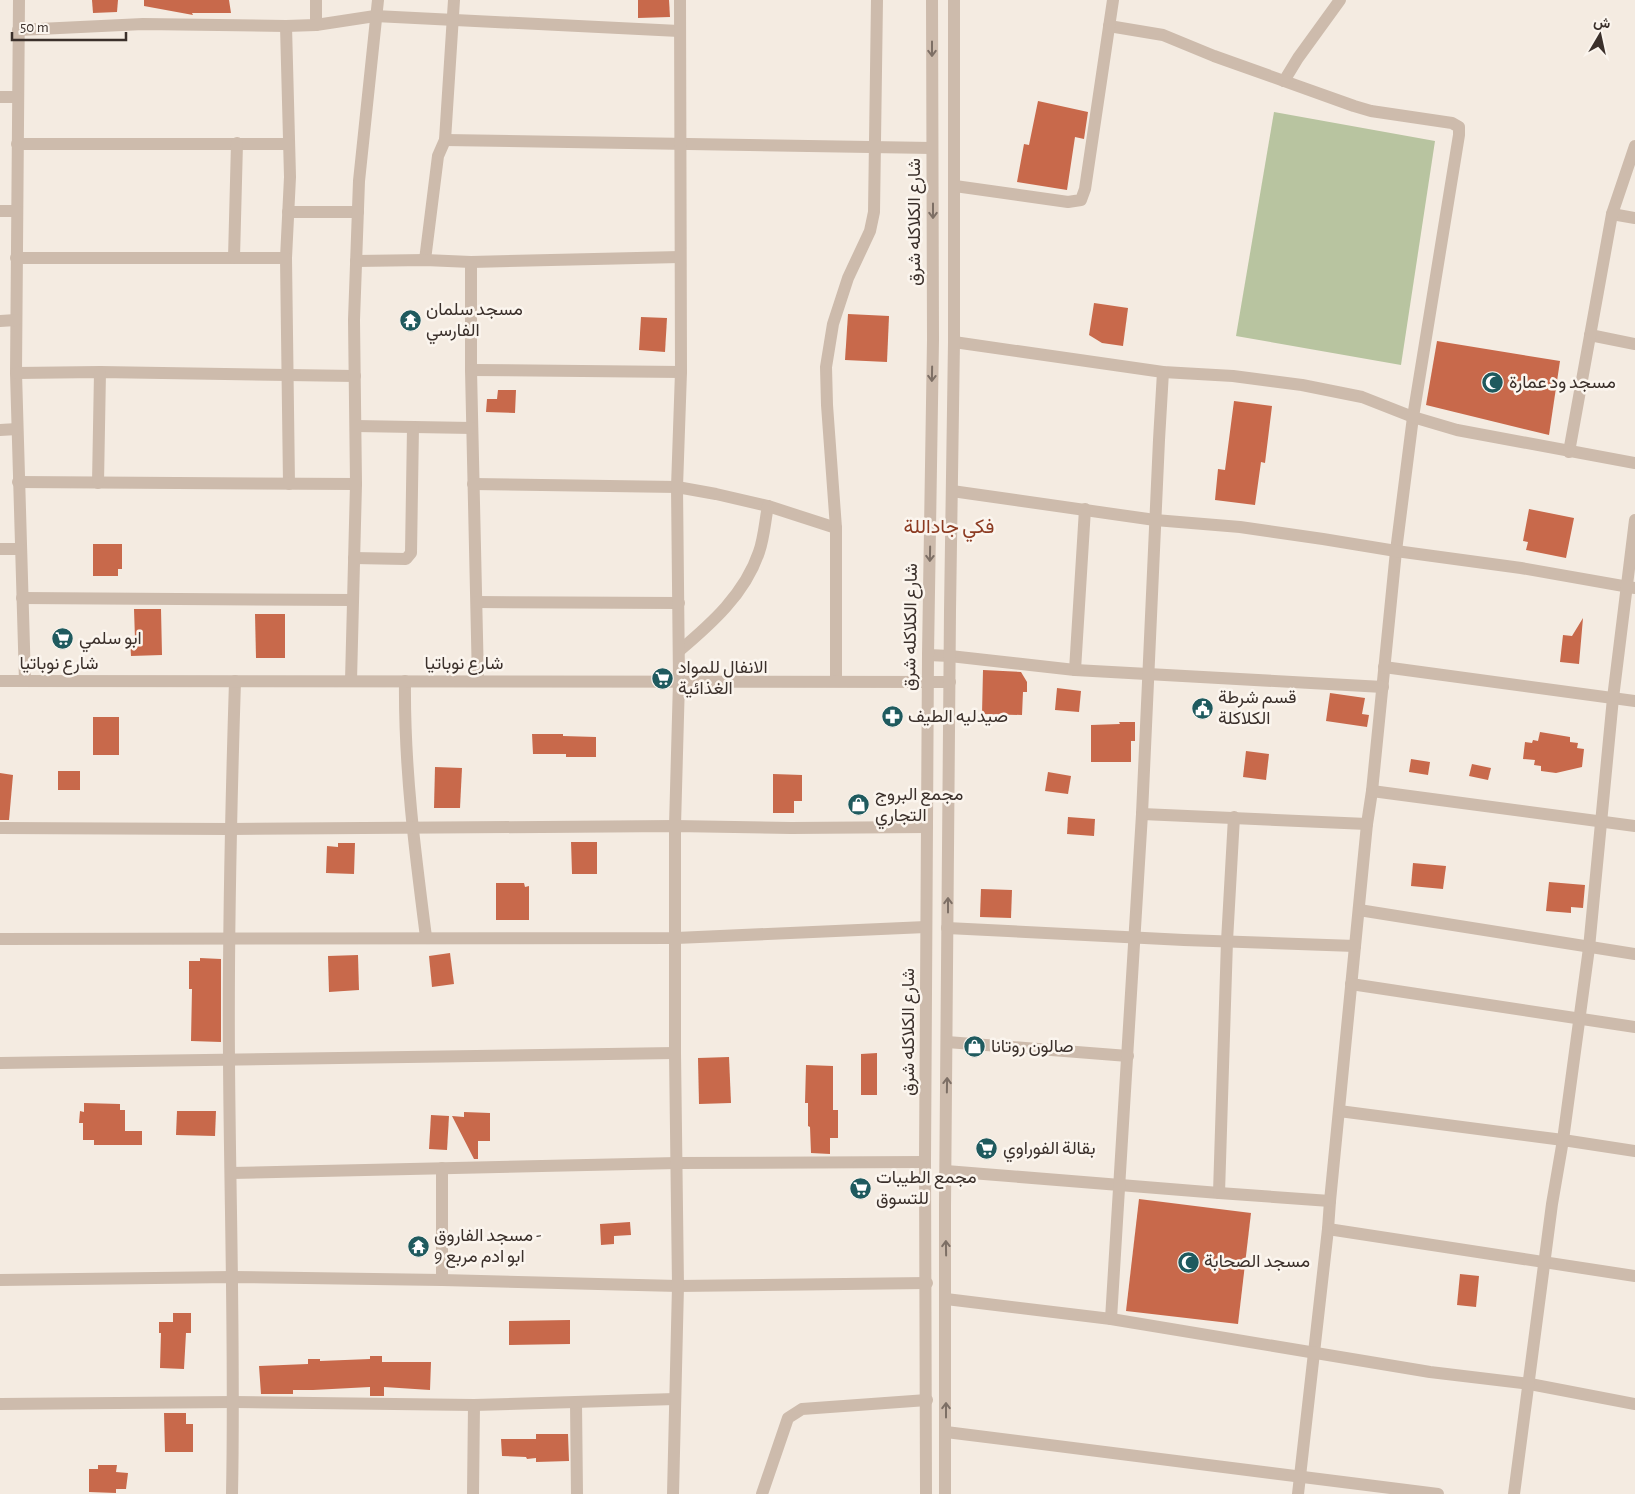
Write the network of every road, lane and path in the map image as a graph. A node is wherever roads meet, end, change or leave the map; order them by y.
1 (19, 0) edge
2 (316, 0) edge
3 (378, 0) edge
4 (454, 0) edge
5 (680, 0) edge
6 (877, 0) edge
7 (932, 0) edge
8 (954, 0) edge
9 (1113, 0) edge
10 (1340, 0) edge
11 (375, 16) junction
12 (452, 20) junction
13 (316, 25) junction
14 (286, 26) junction
15 (1109, 26) junction
16 (18, 30) junction
17 (679, 31) junction
18 (1284, 81) junction
19 (0, 97) edge
20 (17, 97) junction
21 (445, 140) junction
22 (237, 143) junction
23 (17, 144) junction
24 (289, 144) junction
25 (680, 145) junction
26 (874, 146) junction
27 (1635, 146) edge
28 (932, 148) junction
29 (955, 186) junction
30 (0, 211) edge
31 (17, 211) junction
32 (288, 212) junction
33 (358, 212) junction
34 (1612, 214) junction
35 (1635, 218) edge
36 (680, 257) junction
37 (16, 258) junction
38 (234, 258) junction
39 (286, 258) junction
40 (425, 260) junction
41 (356, 261) junction
42 (471, 262) junction
43 (0, 320) edge
44 (16, 320) junction
45 (1590, 335) junction
46 (954, 342) junction
47 (1635, 344) edge
48 (470, 370) junction
49 (100, 372) junction
50 (680, 372) junction
51 (1163, 372) junction
52 (16, 373) junction
53 (286, 375) junction
54 (355, 376) junction
55 (1413, 417) junction
56 (356, 426) junction
57 (413, 427) junction
58 (472, 428) junction
59 (17, 429) junction
60 (0, 430) edge
61 (1569, 452) junction
62 (1635, 464) edge
63 (18, 482) junction
64 (98, 483) junction
65 (289, 484) junction
66 (356, 484) junction
67 (473, 484) junction
68 (677, 487) junction
69 (952, 491) junction
70 (768, 506) junction
71 (1085, 510) junction
72 (1155, 520) junction
73 (1635, 520) edge
74 (836, 528) junction
75 (0, 549) edge
76 (20, 549) junction
77 (1396, 551) junction
78 (354, 558) junction
79 (1631, 587) edge
80 (22, 598) junction
81 (353, 600) junction
82 (477, 602) junction
83 (678, 603) junction
84 (679, 651) junction
85 (928, 655) junction
86 (950, 656) junction
87 (1384, 667) junction
88 (1075, 670) junction
89 (1149, 675) junction
90 (0, 681) edge
91 (25, 681) junction
92 (235, 681) junction
93 (351, 681) junction
94 (405, 681) junction
95 (478, 681) junction
96 (679, 681) junction
97 (836, 681) junction
98 (928, 681) junction
99 (950, 682) junction
100 (1383, 687) junction
101 (1614, 698) junction
102 (1635, 702) edge
103 (1372, 791) junction
104 (1142, 814) junction
105 (1234, 817) junction
106 (1602, 822) junction
107 (1367, 824) junction
108 (675, 826) junction
109 (1635, 826) edge
110 (927, 827) junction
111 (0, 828) edge
112 (412, 828) junction
113 (230, 829) junction
114 (1359, 910) junction
115 (926, 927) junction
116 (948, 928) junction
117 (426, 937) junction
118 (1134, 937) junction
119 (229, 938) junction
120 (676, 938) junction
121 (0, 939) edge
122 (1227, 941) junction
123 (1355, 946) junction
124 (1589, 948) junction
125 (1635, 954) edge
126 (1351, 984) junction
127 (1579, 1019) junction
128 (1635, 1027) edge
129 (947, 1042) junction
130 (675, 1053) junction
131 (1128, 1056) junction
132 (229, 1060) junction
133 (0, 1063) edge
134 (1339, 1111) junction
135 (1563, 1140) junction
136 (1635, 1151) edge
137 (925, 1162) junction
138 (676, 1163) junction
139 (442, 1168) junction
140 (946, 1170) junction
141 (231, 1173) junction
142 (1119, 1184) junction
143 (1219, 1193) junction
144 (1330, 1200) junction
145 (1328, 1229) junction
146 (1545, 1263) junction
147 (1635, 1276) edge
148 (232, 1277) junction
149 (0, 1280) edge
150 (442, 1280) junction
151 (927, 1283) junction
152 (678, 1286) junction
153 (946, 1299) junction
154 (1111, 1319) junction
155 (1314, 1352) junction
156 (1530, 1384) junction
157 (675, 1399) junction
158 (927, 1400) junction
159 (234, 1402) junction
160 (576, 1403) junction
161 (0, 1404) edge
162 (1635, 1404) edge
163 (474, 1406) junction
164 (946, 1432) junction
165 (1300, 1476) junction
166 (232, 1494) edge
167 (473, 1494) edge
168 (577, 1494) edge
169 (673, 1494) edge
170 (762, 1494) edge
171 (926, 1494) edge
172 (945, 1494) edge
173 (1298, 1494) edge
174 (1438, 1494) edge
175 (1514, 1494) edge

1 - 16 street
2 - 13 street
3 - 11 street
4 - 12 street
5 - 17 street
6 - 26 street
7 -> 28 street, شارع الكلاكله شرق
8 - 29 street
9 - 15 street
10 - 18 street
11 - 12 street
11 - 13 street
11 - 33 street
12 - 17 street
12 - 21 street
13 - 14 street
14 - 16 street
14 - 24 street
15 - 18 street
15 - 29 street
16 - 20 street
17 - 25 street
18 - 55 street
19 - 20 street
20 - 23 street
21 - 25 street
21 - 40 street
22 - 23 street
22 - 24 street
22 - 38 street
23 - 31 street
24 - 32 street
25 - 26 street
25 - 36 street
26 - 28 street
26 - 74 street
27 - 34 street
28 -> 85 street, شارع الكلاكله شرق
29 - 46 street
30 - 31 street
31 - 37 street
32 - 33 street
32 - 39 street
33 - 41 street
34 - 35 street
34 - 45 street
36 - 42 street
36 - 50 street
37 - 38 street
37 - 44 street
38 - 39 street
39 - 53 street
40 - 41 street
40 - 42 street
41 - 54 street
42 - 48 street
43 - 44 street
44 - 52 street
45 - 47 street
45 - 61 street
46 - 51 street
46 - 69 street
48 - 50 street
48 - 58 street
49 - 52 street
49 - 53 street
49 - 64 street
50 - 68 street
51 - 55 street
51 - 72 street
52 - 59 street
53 - 54 street
53 - 65 street
54 - 56 street
55 - 61 street
55 - 77 street
56 - 57 street
56 - 66 street
57 - 58 street
57 - 78 street
58 - 67 street
59 - 60 street
59 - 63 street
61 - 62 street
63 - 64 street
63 - 76 street
64 - 65 street
65 - 66 street
66 - 78 street
67 - 68 street
67 - 82 street
68 - 70 street
68 - 83 street
69 - 71 street
69 - 86 street
70 - 74 street
70 - 84 street
71 - 72 street
71 - 88 street
72 - 77 street
72 - 89 street
73 - 79 street
74 - 97 street
75 - 76 street
76 - 80 street
77 - 79 street
77 - 87 street
78 - 81 street
79 - 101 street
80 - 81 street
80 - 91 street
81 - 93 street
82 - 83 street
82 - 95 street
83 - 84 street
84 - 96 street
85 - 86 street
85 - 98 street, شارع الكلاكله شرق
86 - 88 street
86 - 99 street
87 - 100 street
87 - 101 street
88 - 89 street
89 - 100 street
89 - 104 street
90 - 91 street, شارع نوباتيا
91 - 92 street, شارع نوباتيا
92 - 93 street, شارع نوباتيا
92 - 113 street
93 - 94 street, شارع نوباتيا
94 - 95 street, شارع نوباتيا
94 - 112 street
95 - 96 street, شارع نوباتيا
96 - 97 street, شارع نوباتيا
96 - 108 street
97 - 98 street, شارع نوباتيا
98 - 99 street, شارع نوباتيا
98 - 110 street, شارع الكلاكله شرق
116 -> 99 street
100 - 103 street
101 - 102 street
101 - 106 street
103 - 106 street
103 - 107 street
104 - 105 street
104 - 118 street
105 - 107 street
105 - 122 street
106 - 109 street
106 - 124 street
107 - 114 street
108 - 110 street
108 - 112 street
108 - 120 street
110 - 115 street, شارع الكلاكله شرق
111 - 113 street
112 - 113 street
112 - 117 street
113 - 119 street
114 - 123 street
114 - 124 street
115 - 120 street
115 - 137 street, شارع الكلاكله شرق
116 - 118 street
116 - 129 street
117 - 119 street
117 - 120 street
118 - 122 street
118 - 131 street
119 - 121 street
119 - 132 street
120 - 130 street
122 - 123 street
122 - 143 street
123 - 126 street
124 - 125 street
124 - 127 street
126 - 127 street
126 - 134 street
127 - 128 street
127 - 135 street
129 - 131 street
140 -> 129 street
130 - 132 street
130 - 138 street
131 - 142 street
132 - 133 street
132 - 141 street
134 - 135 street
134 - 144 street
135 - 136 street
135 - 146 street
137 - 138 street
137 - 151 street, شارع الكلاكله شرق
138 - 139 street
138 - 152 street
139 - 141 street
139 - 150 street
140 - 142 street
153 -> 140 street
141 - 148 street
142 - 143 street
142 - 154 street
143 - 144 street
144 - 145 street
145 - 146 street
145 - 155 street
146 - 147 street
146 - 156 street
148 - 149 street
148 - 150 street
148 - 159 street
150 - 152 street
151 - 152 street
151 - 158 street, شارع الكلاكله شرق
152 - 157 street
153 - 154 street
164 -> 153 street
154 - 155 street
155 - 156 street
155 - 165 street
156 - 162 street
156 - 175 street
157 - 160 street
157 - 169 street
158 - 170 street
158 - 171 street, شارع الكلاكله شرق
159 - 161 street
159 - 163 street
159 - 166 street
160 - 163 street
160 - 168 street
163 - 167 street
164 - 165 street
164 - 172 street
165 - 173 street
165 - 174 street

